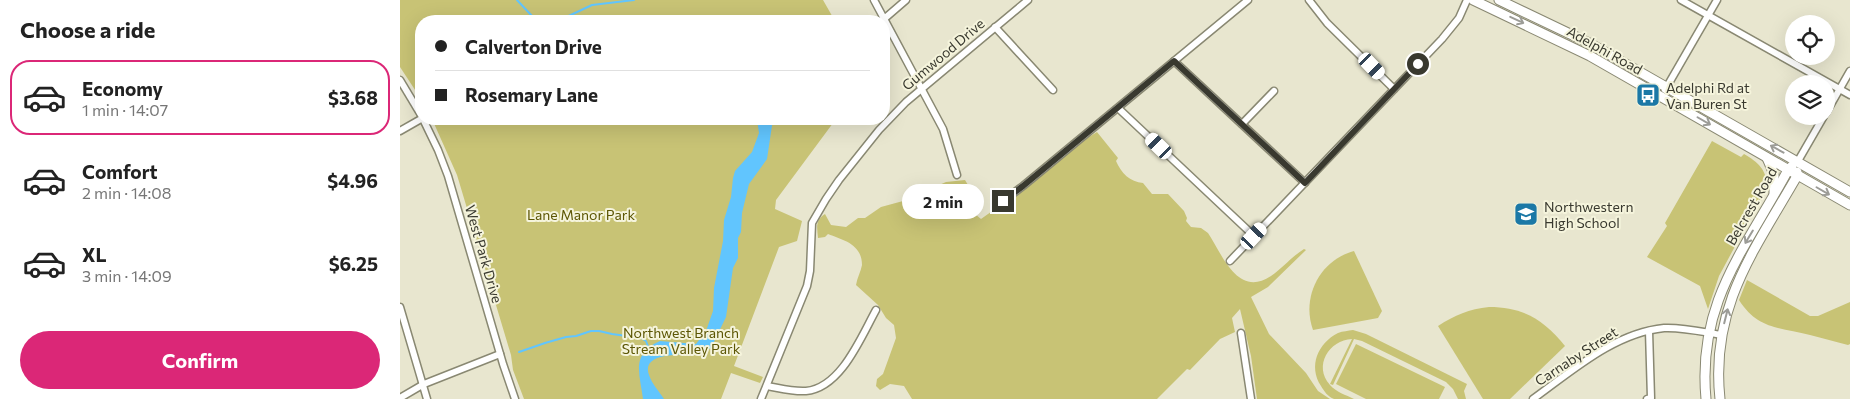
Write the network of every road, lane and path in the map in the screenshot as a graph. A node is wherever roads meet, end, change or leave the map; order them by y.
1 (874, 0) edge
2 (906, 0) edge
3 (1028, 0) edge
4 (1248, 0) edge
5 (1309, 0) edge
6 (1467, 0) edge
7 (1473, 0) edge
8 (1680, 0) edge
9 (1717, 0) edge
10 (1505, 1) edge
11 (882, 15) edge
12 (889, 15) edge
13 (1708, 16) junction
14 (994, 27) junction
15 (890, 30) edge
16 (1174, 61) junction
17 (1850, 70) edge
18 (400, 80) edge
19 (921, 88) junction
20 (1666, 88) junction
21 (1394, 89) junction
22 (1840, 89) junction
23 (1052, 90) dead end
24 (1274, 91) dead end
25 (1850, 95) edge
26 (1661, 97) junction
27 (1835, 97) edge
28 (415, 106) edge
29 (1118, 108) junction
30 (890, 119) edge
31 (415, 122) edge
32 (1242, 124) junction
33 (426, 125) edge
34 (884, 125) edge
35 (1819, 125) edge
36 (400, 131) edge
37 (1766, 157) junction
38 (1798, 161) junction
39 (1788, 170) junction
40 (958, 175) dead end
41 (1797, 176) junction
42 (1305, 183) junction
43 (1850, 192) edge
44 (1774, 195) junction
45 (1003, 201) dead end
46 (1850, 205) edge
47 (1254, 236) junction
48 (1230, 261) dead end
49 (400, 307) edge
50 (876, 310) dead end
51 (1649, 331) junction
52 (1708, 332) junction
53 (1241, 333) dead end
54 (1722, 335) junction
55 (500, 354) junction
56 (424, 384) junction
57 (768, 386) junction
58 (400, 398) edge
59 (427, 399) edge
60 (515, 399) edge
61 (761, 399) edge
62 (1251, 399) edge
63 (1534, 399) edge
64 (1647, 399) edge
65 (1706, 399) edge
66 (1720, 399) edge

1 - 11 street
2 - 12 street
3 - 14 street, Gumwood Drive
4 - 16 street
5 - 21 street
6 - 21 street
7 -> 26 main road, Adelphi Road
8 - 13 street
9 - 13 street
10 - 20 main road, Adelphi Road
13 - 20 street
13 - 22 street
14 - 19 street, Gumwood Drive
14 - 23 street
15 - 19 street
16 - 29 street
16 - 32 street
17 - 22 street
18 - 28 street, West Park Drive
19 - 30 street, Gumwood Drive
19 - 40 street
20 - 26 street
38 -> 20 main road, Adelphi Road
21 - 42 street
22 - 25 street
22 - 27 street
24 - 32 street
26 -> 37 main road, Adelphi Road
29 - 45 street
29 - 47 street
31 - 36 street
32 - 42 street
33 - 55 street, West Park Drive
34 - 57 street, Gumwood Drive
35 - 38 street
37 - 39 main road, Adelphi Road
37 - 44 main road
38 - 39 main road, Belcrest Road
38 - 41 main road, Belcrest Road
38 - 43 main road, Adelphi Road
39 - 41 main road, Adelphi Road
39 - 44 main road, Belcrest Road
41 -> 46 main road, Adelphi Road
54 -> 41 main road, Belcrest Road
42 - 47 street
44 -> 52 main road, Belcrest Road
47 - 48 street
49 - 56 street
50 - 57 street
51 - 52 street, Carnaby Street
51 - 63 street, Carnaby Street
51 - 64 street
52 - 54 street, Carnaby Street
52 - 65 main road, Belcrest Road
53 - 62 street
54 - 66 main road, Belcrest Road
55 - 56 street
55 - 60 street, West Park Drive
56 - 58 street
56 - 59 street
57 - 61 street, Gumwood Drive

